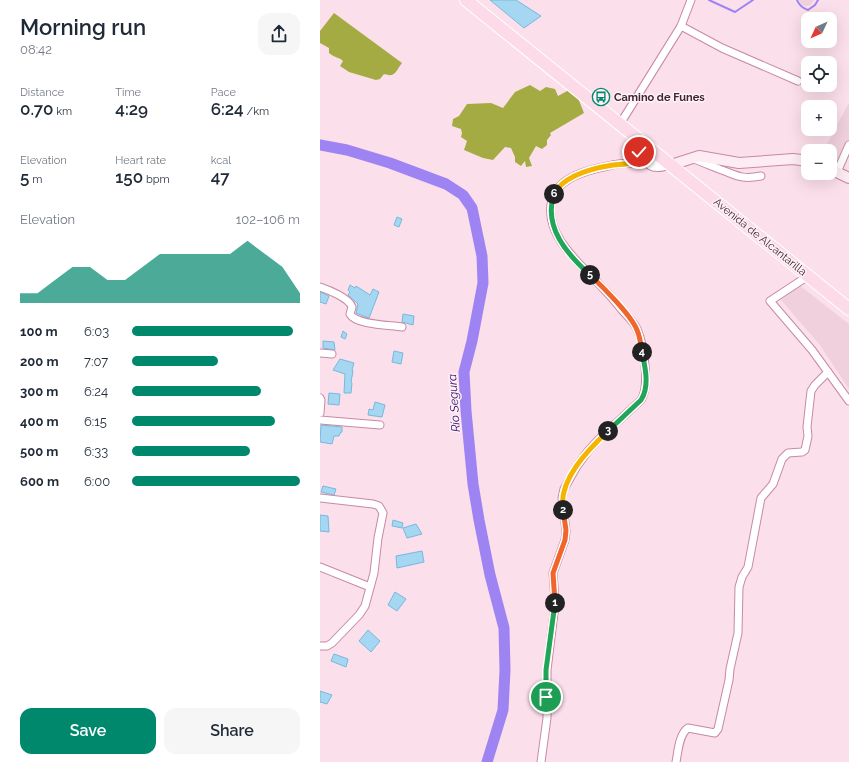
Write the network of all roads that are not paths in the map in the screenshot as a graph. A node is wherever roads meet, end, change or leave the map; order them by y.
1 (466, 0) edge
2 (691, 0) edge
3 (681, 26) junction
4 (798, 81) dead end
5 (620, 124) junction
6 (630, 132) junction
7 (849, 145) edge
8 (639, 147) junction
9 (659, 156) junction
10 (691, 158) junction
11 (801, 160) edge
12 (631, 163) junction
13 (739, 163) junction
14 (648, 164) junction
15 (837, 164) edge
16 (671, 165) junction
17 (837, 172) edge
18 (732, 175) junction
19 (761, 176) dead end
20 (849, 178) edge
21 (688, 179) junction
22 (808, 276) junction
23 (320, 287) edge
24 (849, 309) edge
25 (402, 327) dead end
26 (320, 353) edge
27 (332, 354) dead end
28 (828, 372) junction
29 (320, 398) edge
30 (849, 401) edge
31 (320, 413) edge
32 (320, 420) edge
33 (380, 425) dead end
34 (320, 498) edge
35 (320, 567) edge
36 (370, 587) junction
37 (320, 646) edge
38 (541, 762) edge
39 (676, 762) edge

1 - 5 main road, Avenida de Alcantarilla
2 - 3 street
3 - 4 street
3 - 5 street
5 - 6 main road, Avenida de Alcantarilla
6 - 8 street
6 - 9 main road, Avenida de Alcantarilla
7 - 15 street
8 - 12 street
8 - 14 street
9 - 14 street
9 - 16 main road, Avenida de Alcantarilla
10 - 13 main road
10 - 16 main road
10 - 18 street
10 - 21 main road
11 - 13 main road
12 - 14 street
12 - 38 street
13 - 18 street
14 - 16 street
16 - 21 main road, Avenida de Alcantarilla
17 - 20 main road
18 - 19 street
21 - 22 main road, Avenida de Alcantarilla
22 - 24 main road, Avenida de Alcantarilla
22 - 28 street
23 - 25 street
26 - 27 street
28 - 30 street
28 - 39 street
29 - 31 street
32 - 33 street
34 - 36 street
35 - 36 street
36 - 37 street

